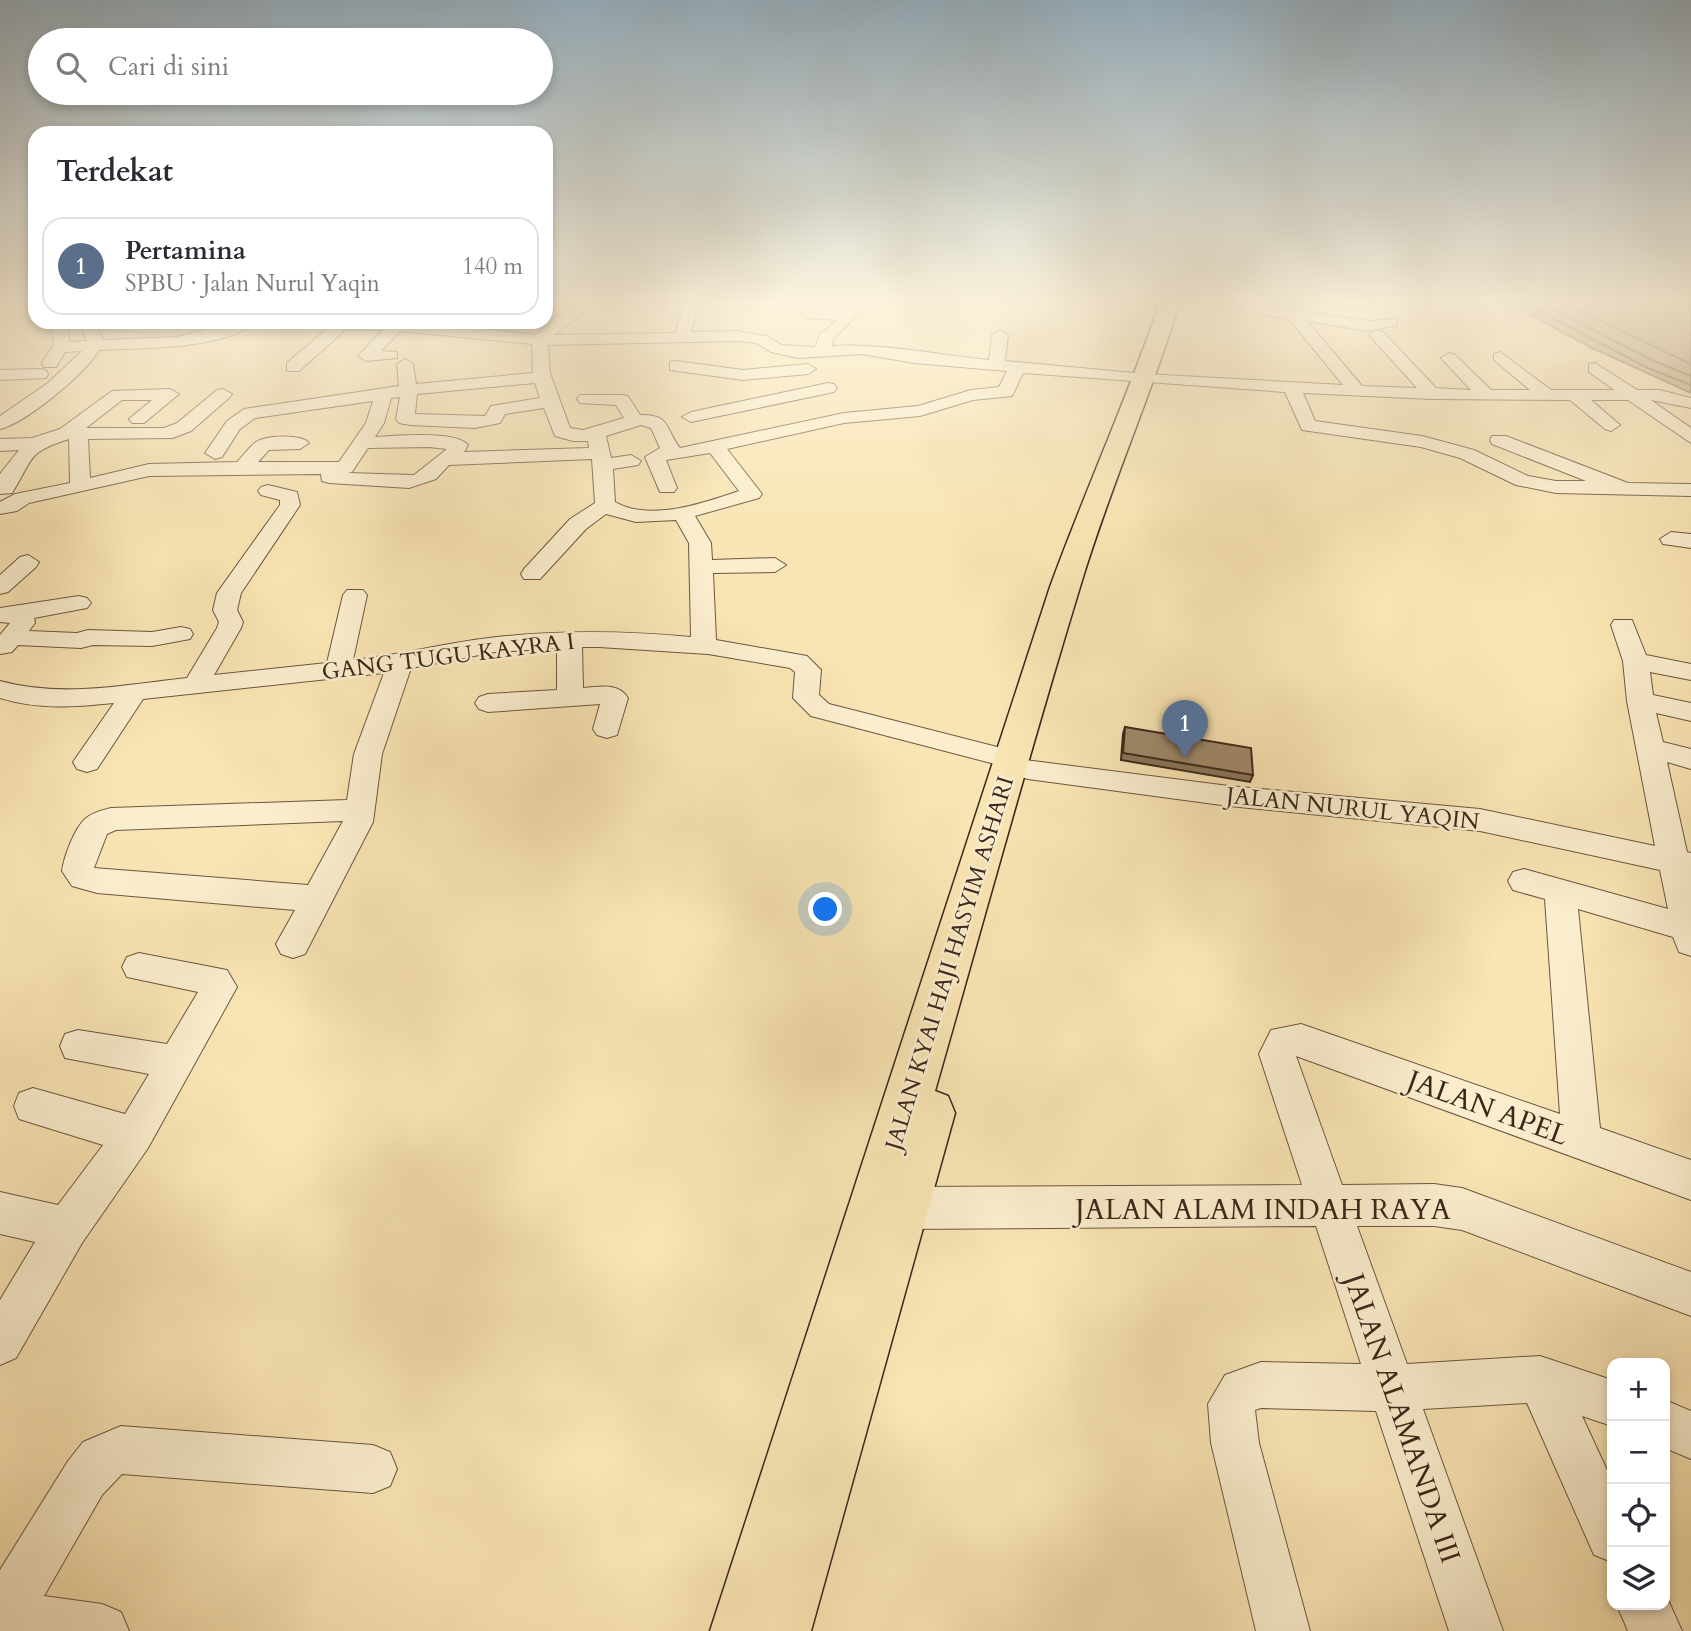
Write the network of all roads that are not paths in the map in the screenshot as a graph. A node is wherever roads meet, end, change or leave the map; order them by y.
1 (27, 378) edge
2 (47, 378) edge
3 (51, 378) edge
4 (404, 378) edge
5 (531, 378) edge
6 (543, 378) edge
7 (818, 378) edge
8 (1012, 378) edge
9 (1143, 378) edge
10 (1346, 378) edge
11 (1417, 378) edge
12 (1467, 378) edge
13 (1526, 378) edge
14 (1609, 378) edge
15 (1153, 379) junction
16 (46, 381) junction
17 (99, 388) dead end
18 (828, 388) junction
19 (1292, 388) junction
20 (408, 390) junction
21 (1357, 391) junction
22 (223, 394) dead end
23 (1432, 394) junction
24 (383, 395) junction
25 (1482, 395) junction
26 (1547, 395) junction
27 (1574, 395) junction
28 (1633, 395) junction
29 (586, 399) dead end
30 (333, 402) junction
31 (551, 402) junction
32 (1691, 402) edge
33 (648, 403) dead end
34 (0, 407) edge
35 (853, 408) dead end
36 (1496, 414) dead end
37 (632, 415) junction
38 (691, 417) dead end
39 (0, 424) edge
40 (1611, 425) dead end
41 (139, 432) junction
42 (73, 433) junction
43 (1691, 438) edge
44 (1499, 440) dead end
45 (361, 443) junction
46 (34, 444) junction
47 (0, 445) edge
48 (716, 448) junction
49 (671, 450) junction
50 (600, 451) junction
51 (215, 453) dead end
52 (450, 458) junction
53 (631, 461) dead end
54 (244, 468) junction
55 (334, 468) junction
56 (381, 482) junction
57 (83, 486) junction
58 (1619, 487) junction
59 (667, 488) dead end
60 (1691, 490) edge
61 (268, 491) dead end
62 (292, 500) junction
63 (5, 502) edge
64 (605, 505) junction
65 (682, 512) junction
66 (28, 562) dead end
67 (775, 565) dead end
68 (701, 567) junction
69 (531, 574) dead end
70 (0, 587) edge
71 (355, 594) dead end
72 (79, 603) dead end
73 (1623, 625) dead end
74 (7, 629) edge
75 (181, 634) dead end
76 (569, 640) junction
77 (704, 647) junction
78 (1636, 661) junction
79 (400, 663) junction
80 (338, 670) junction
81 (1691, 672) edge
82 (195, 686) junction
83 (135, 692) junction
84 (3, 694) edge
85 (570, 696) junction
86 (1640, 701) junction
87 (488, 703) dead end
88 (1691, 712) edge
89 (607, 729) dead end
90 (1652, 750) junction
91 (1691, 759) edge
92 (87, 762) dead end
93 (1020, 764) junction
94 (1678, 807) edge
95 (360, 810) junction
96 (1683, 863) edge
97 (1524, 881) dead end
98 (1560, 892) junction
99 (318, 899) junction
100 (1690, 935) edge
101 (293, 944) dead end
102 (139, 967) dead end
103 (1284, 1041) joint
104 (78, 1046) dead end
105 (177, 1062) junction
106 (33, 1106) dead end
107 (134, 1135) junction
108 (1583, 1142) junction
109 (1691, 1180) edge
110 (1329, 1205) junction
111 (889, 1208) junction
112 (0, 1213) edge
113 (66, 1228) junction
114 (1691, 1294) edge
115 (0, 1342) edge
116 (1540, 1379) junction
117 (1394, 1388) junction
118 (1607, 1401) edge
119 (1670, 1426) edge
120 (1691, 1435) edge
121 (373, 1469) dead end
122 (1607, 1526) edge
123 (1645, 1610) edge
124 (1, 1618) edge
125 (102, 1631) edge
126 (745, 1631) edge
127 (776, 1631) edge
128 (1283, 1631) edge
129 (1476, 1631) edge
130 (1655, 1631) edge

1 - 16 street
2 - 16 street
3 - 16 street
4 - 20 street
5 - 20 street
6 - 31 street
7 - 18 street
8 - 48 street
9 - 15 street
10 - 21 street
11 - 23 street
12 - 25 street
13 - 26 street
14 - 28 street
15 - 19 street
15 - 93 main road, JALAN KYAI HAJI HASYIM ASHARI
16 - 17 street
16 - 34 street
16 - 39 street
18 - 35 street
18 - 38 street
19 - 21 street
19 - 58 street
20 - 24 street
20 - 31 street
21 - 23 street
22 - 41 street
23 - 25 street
24 - 30 street
24 - 45 street
25 - 26 street
25 - 36 street
26 - 27 street
27 - 28 street
27 - 40 street
28 - 32 street
28 - 43 street
29 - 37 street
30 - 51 street
30 - 54 street
31 - 50 street
33 - 37 street
37 - 49 street
37 - 50 street
41 - 42 street
41 - 42 street
42 - 46 street
42 - 57 street
44 - 58 street
45 - 52 street
45 - 55 street
46 - 47 street
46 - 63 street
48 - 49 street
48 - 65 street
49 - 59 street
50 - 52 street
50 - 53 street
50 - 64 street
52 - 56 street
54 - 55 street
54 - 57 street
55 - 56 street
56 - 62 street
57 - 63 street
58 - 60 street
61 - 62 street
62 - 82 street
64 - 65 street
64 - 69 street
65 - 68 street
66 - 70 street
67 - 68 street
68 - 77 street
71 - 80 street
72 - 74 street
73 - 78 street
74 - 75 street
76 - 77 street, GANG TUGU KAYRA I
76 - 79 street, GANG TUGU KAYRA I
76 - 85 street
77 - 93 street, GANG TUGU KAYRA I
78 - 81 street
78 - 86 street
79 - 80 street, GANG TUGU KAYRA I
79 - 95 street
80 - 82 street, GANG TUGU KAYRA I
82 - 83 street, GANG TUGU KAYRA I
83 - 84 street, GANG TUGU KAYRA I
83 - 92 street
85 - 87 street
85 - 89 street
86 - 88 street
86 - 90 street
90 - 91 street
90 - 94 street
93 - 96 street, JALAN NURUL YAQIN
93 - 111 main road, JALAN KYAI HAJI HASYIM ASHARI
94 - 96 street
95 - 99 street
95 - 99 street
96 - 100 street
97 - 98 street
98 - 100 street
98 - 108 street
99 - 101 street
102 - 105 street
103 - 108 street, JALAN APEL
103 - 110 street, JALAN ALAMANDA III
104 - 105 street
105 - 107 street
106 - 107 street
107 - 113 street
108 - 109 street, JALAN APEL
110 - 111 street, JALAN ALAM INDAH RAYA
110 - 114 street, JALAN ALAM INDAH RAYA
110 - 117 street, JALAN ALAMANDA III
111 - 126 main road, JALAN KYAI HAJI HASYIM ASHARI
111 - 127 main road, JALAN KYAI HAJI HASYIM ASHARI
112 - 113 street
113 - 115 street
116 - 117 street
116 - 118 street
116 - 122 street
117 - 128 street
117 - 129 street, JALAN ALAMANDA III
119 - 120 street
121 - 124 street
123 - 130 street
124 - 125 street

